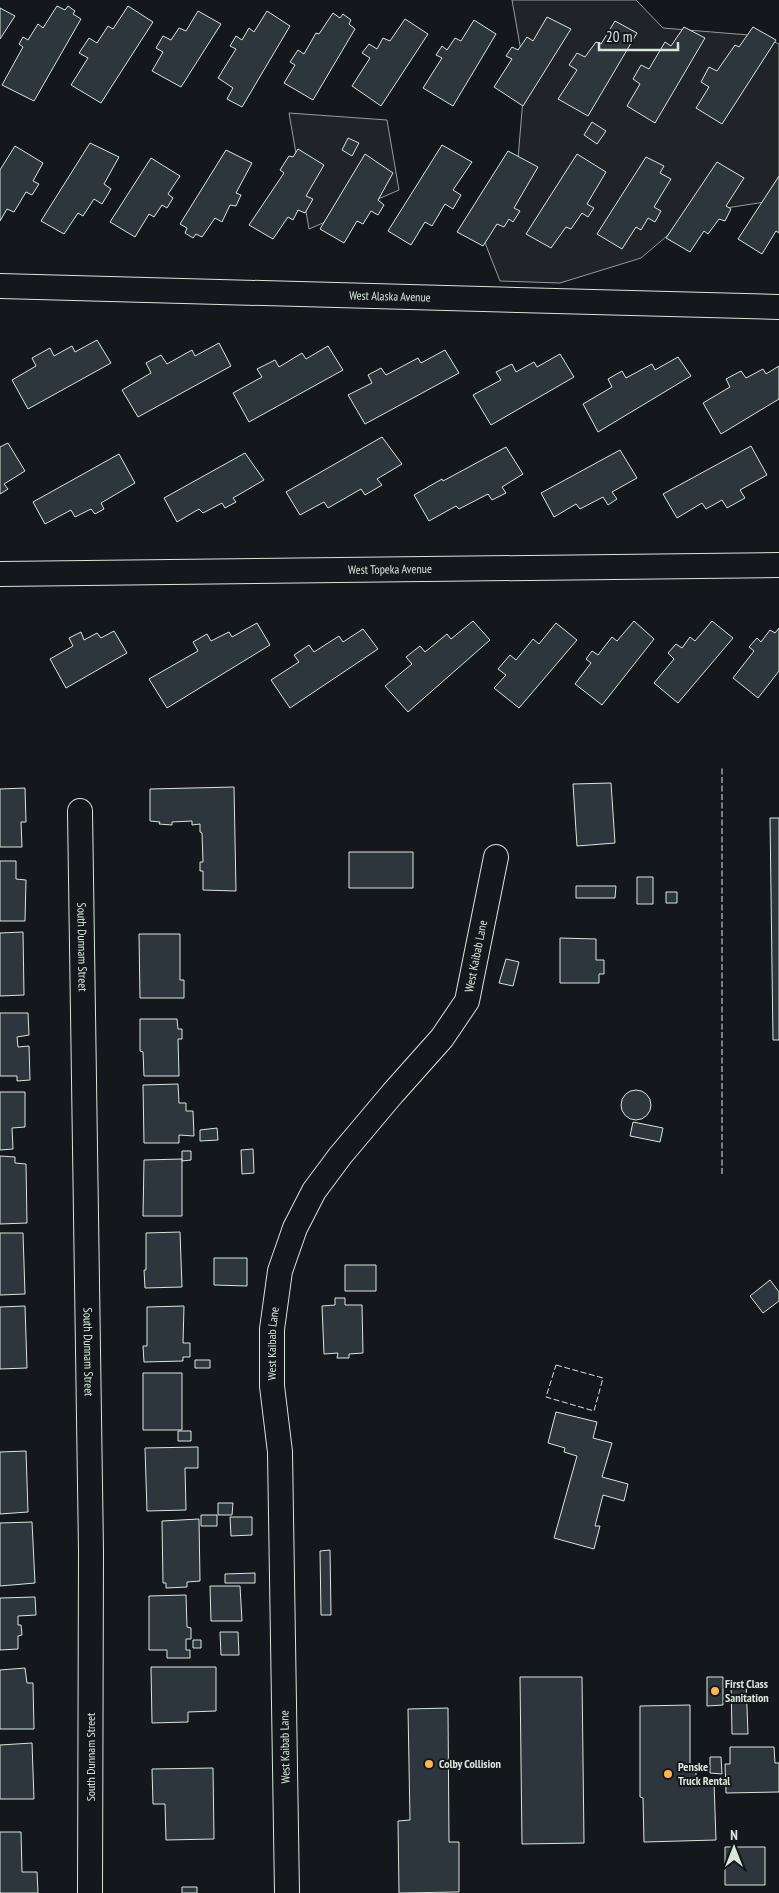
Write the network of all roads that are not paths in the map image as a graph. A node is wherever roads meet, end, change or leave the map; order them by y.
1 (0, 286) edge
2 (779, 306) edge
3 (779, 565) edge
4 (0, 574) edge
5 (80, 811) dead end
6 (496, 857) dead end
7 (90, 1893) edge
8 (287, 1893) edge

1 - 2 street, West Alaska Avenue
3 - 4 street, West Topeka Avenue
5 - 7 street, South Dunnam Street
6 - 8 street, West Kaibab Lane

